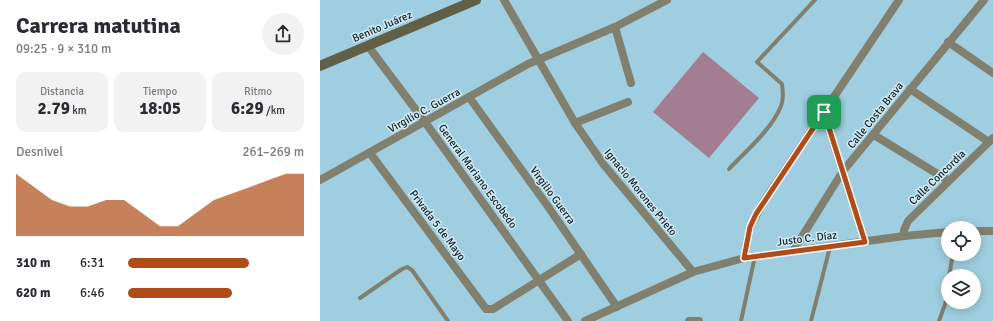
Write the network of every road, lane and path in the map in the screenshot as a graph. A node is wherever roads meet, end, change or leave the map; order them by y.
1 (476, 0) edge
2 (504, 0) edge
3 (667, 0) edge
4 (815, 0) edge
5 (900, 0) edge
6 (984, 0) edge
7 (615, 27) junction
8 (948, 42) junction
9 (368, 46) junction
10 (539, 59) junction
11 (320, 66) edge
12 (993, 73) edge
13 (631, 83) dead end
14 (910, 89) junction
15 (469, 98) junction
16 (628, 102) dead end
17 (824, 112) junction
18 (425, 122) junction
19 (576, 123) junction
20 (874, 135) junction
21 (991, 140) edge
22 (370, 153) junction
23 (729, 169) dead end
24 (843, 171) junction
25 (320, 180) edge
26 (949, 181) junction
27 (981, 231) edge
28 (993, 231) edge
29 (941, 233) edge
30 (904, 236) junction
31 (865, 242) junction
32 (830, 247) junction
33 (793, 251) junction
34 (581, 254) junction
35 (755, 256) junction
36 (744, 258) junction
37 (693, 272) junction
38 (539, 281) junction
39 (360, 298) dead end
40 (617, 307) junction
41 (943, 309) edge
42 (448, 321) edge
43 (568, 321) edge
44 (585, 321) edge
45 (689, 321) edge
46 (699, 321) edge
47 (741, 321) edge
48 (811, 321) edge
49 (939, 321) edge

1 - 9 street, Benito Juárez
2 - 10 street, Ignacio Morones Prieto
3 - 7 street
4 - 23 lane
5 - 17 street
6 - 8 street, Calle Costa Brava
7 - 10 street
7 - 13 street
8 - 12 street
8 - 14 street, Calle Costa Brava
9 - 11 street, Benito Juárez
9 - 18 street, General Mariano Escobedo
10 - 15 street, Virgilio C. Guerra
10 - 19 street, Ignacio Morones Prieto
14 - 20 street, Calle Costa Brava
14 - 21 street
15 - 18 street, Virgilio C. Guerra
15 - 34 street, Virgilio Guerra
16 - 19 street
17 - 24 street
17 - 36 street
18 - 22 street, Virgilio C. Guerra
18 - 38 street, General Mariano Escobedo
19 - 37 street, Ignacio Morones Prieto
20 - 24 street, Calle Costa Brava
20 - 26 street
21 - 26 street, Calle Concordia
22 - 25 street, Virgilio C. Guerra
22 - 38 street, Privada 5 de Mayo
24 - 31 street
24 - 33 street, Calle Costa Brava
26 - 30 street, Calle Concordia
27 - 28 street
29 - 30 street, Justo C. Díaz
30 - 31 street, Justo C. Díaz
31 - 32 street, Justo C. Díaz
32 - 33 street, Justo C. Díaz
32 - 48 lane
33 - 35 street, Justo C. Díaz
34 - 38 street
34 - 40 street, Virgilio Guerra
35 - 36 street, Justo C. Díaz
35 - 47 lane
36 - 37 street, Justo C. Díaz
37 - 40 street, Justo C. Díaz
38 - 43 street, General Mariano Escobedo
39 - 42 lane
40 - 44 street, Justo C. Díaz
41 - 49 lane
45 - 46 street

